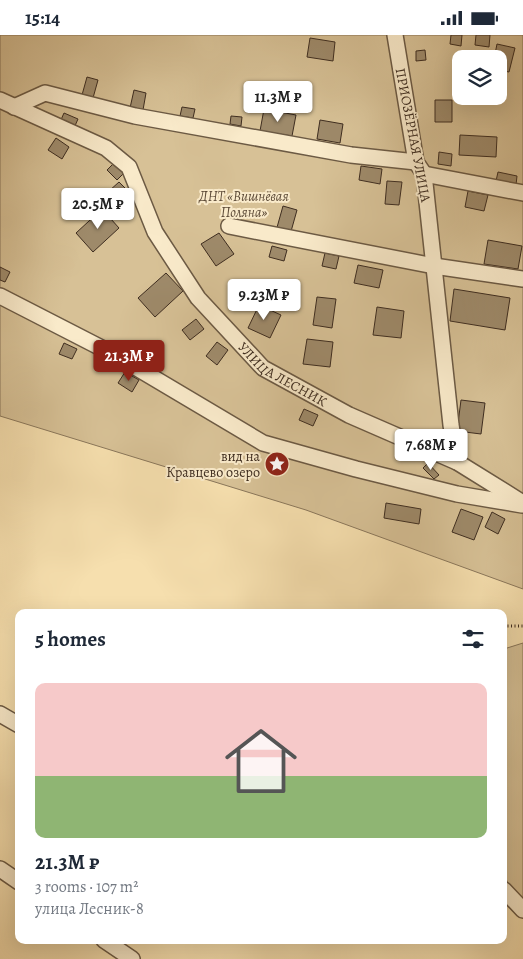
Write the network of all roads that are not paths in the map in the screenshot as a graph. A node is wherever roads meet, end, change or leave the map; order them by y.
1 (395, 35) edge
2 (7, 104) edge
3 (420, 168) junction
4 (523, 193) edge
5 (229, 226) dead end
6 (434, 266) junction
7 (523, 279) edge
8 (0, 296) edge
9 (457, 462) junction
10 (523, 504) edge
11 (0, 714) edge
12 (15, 723) edge
13 (0, 869) edge
14 (15, 879) edge
15 (507, 893) edge
16 (523, 910) edge
17 (110, 944) edge
18 (132, 959) edge

1 - 3 street, ПРИОЗЁРНАЯ УЛИЦА
2 - 3 street, УЛИЦА ЛЕСНИК
2 - 9 street, УЛИЦА ЛЕСНИК
3 - 4 street, УЛИЦА ЛЕСНИК
3 - 6 street, ПРИОЗЁРНАЯ УЛИЦА
5 - 6 street
6 - 7 street
6 - 9 street, ПРИОЗЁРНАЯ УЛИЦА
8 - 10 street
9 - 10 street, УЛИЦА ЛЕСНИК
11 - 12 street
13 - 14 street
15 - 16 street
17 - 18 street

